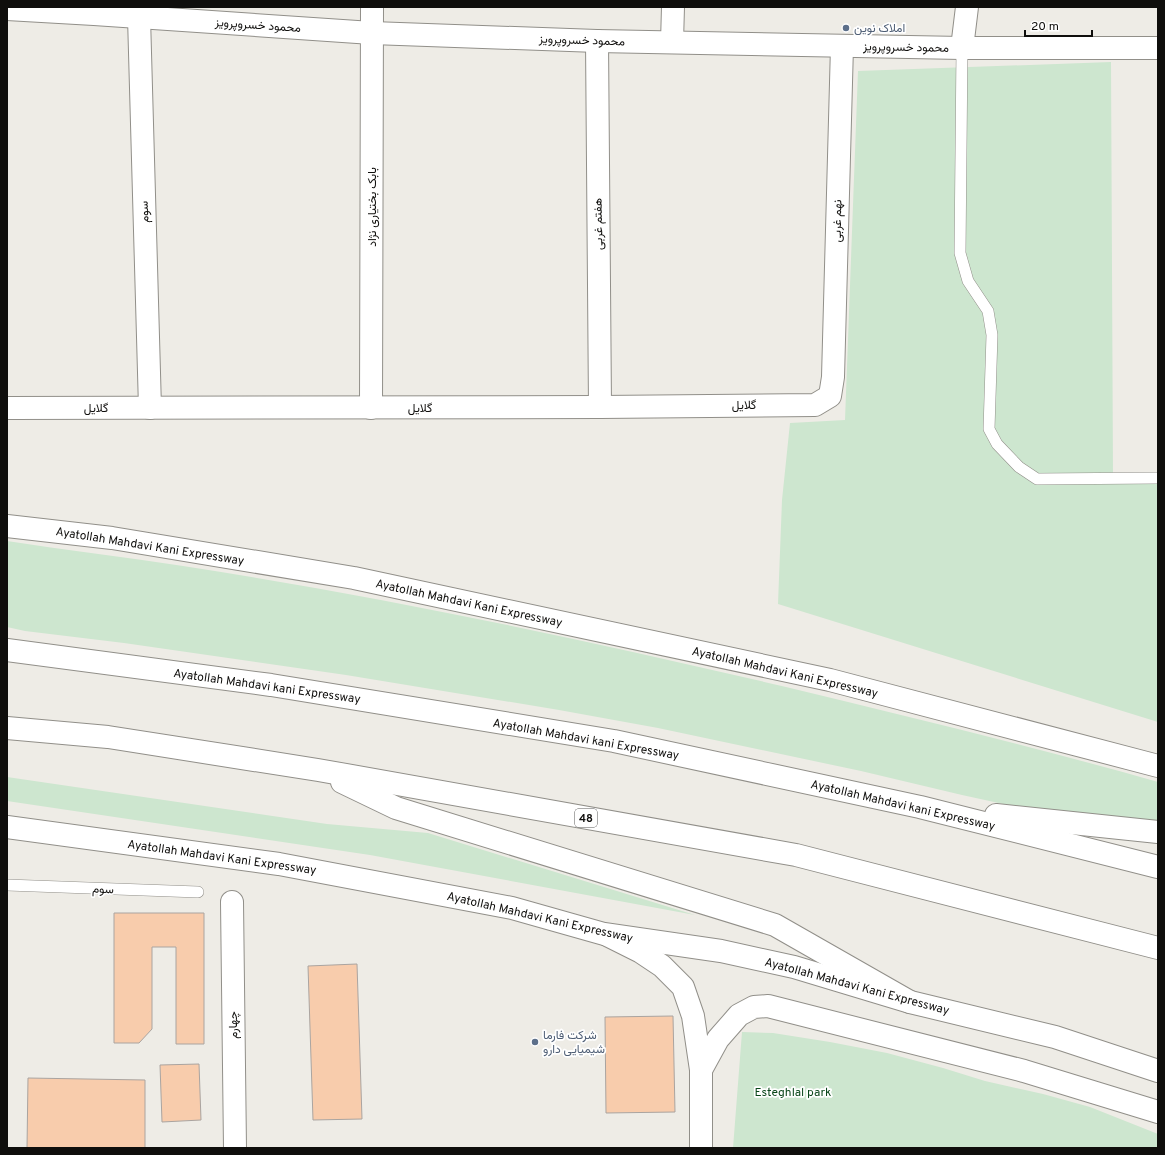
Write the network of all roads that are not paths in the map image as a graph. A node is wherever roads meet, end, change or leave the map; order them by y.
1 (372, 7) edge
2 (673, 7) edge
3 (967, 7) edge
4 (7, 9) edge
5 (94, 10) edge
6 (139, 17) junction
7 (372, 33) junction
8 (597, 41) junction
9 (672, 42) junction
10 (842, 46) junction
11 (962, 48) junction
12 (1158, 48) edge
13 (830, 396) joint
14 (600, 407) junction
15 (7, 408) edge
16 (150, 408) junction
17 (371, 408) junction
18 (1158, 478) edge
19 (7, 526) edge
20 (7, 650) edge
21 (7, 728) edge
22 (1158, 766) edge
23 (318, 770) junction
24 (920, 807) junction
25 (7, 827) edge
26 (1158, 832) edge
27 (1158, 867) edge
28 (7, 885) edge
29 (198, 892) dead end
30 (232, 902) dead end
31 (604, 934) junction
32 (1158, 948) edge
33 (910, 1002) junction
34 (701, 1070) junction
35 (1158, 1071) edge
36 (1158, 1112) edge
37 (235, 1148) edge
38 (702, 1148) edge

1 - 7 main road, بابک بختیاری نژاد
2 - 9 main road
3 - 11 main road
4 - 5 main road, محمود خسروپرویز
5 - 6 main road, محمود خسروپرویز
6 - 7 main road, محمود خسروپرویز
6 - 16 main road, سوم
7 - 8 main road, محمود خسروپرویز
7 - 17 main road, بابک بختیاری نژاد
8 - 9 main road, محمود خسروپرویز
8 - 14 main road, هفتم غربی
9 - 10 main road, محمود خسروپرویز
10 - 11 main road, محمود خسروپرویز
10 - 13 main road, نهم غربی
11 - 12 main road, محمود خسروپرویز
11 - 18 lane
13 - 14 main road, گلایل
14 - 17 main road, گلایل
15 - 16 main road, گلایل
16 - 17 main road, گلایل
19 - 22 main road, Ayatollah Mahdavi Kani Expressway
20 - 24 main road, Ayatollah Mahdavi kani Expressway
21 - 23 main road, 48
23 - 32 main road, 48
23 - 33 main road
24 - 26 main road
24 - 27 main road, Ayatollah Mahdavi kani Expressway
25 - 31 main road, Ayatollah Mahdavi Kani Expressway
28 - 29 lane, سوم
30 - 37 main road, چهارم
31 - 33 main road, Ayatollah Mahdavi Kani Expressway
31 - 34 main road
33 - 35 main road, Ayatollah Mahdavi Kani Expressway
34 - 36 main road
34 - 38 main road

